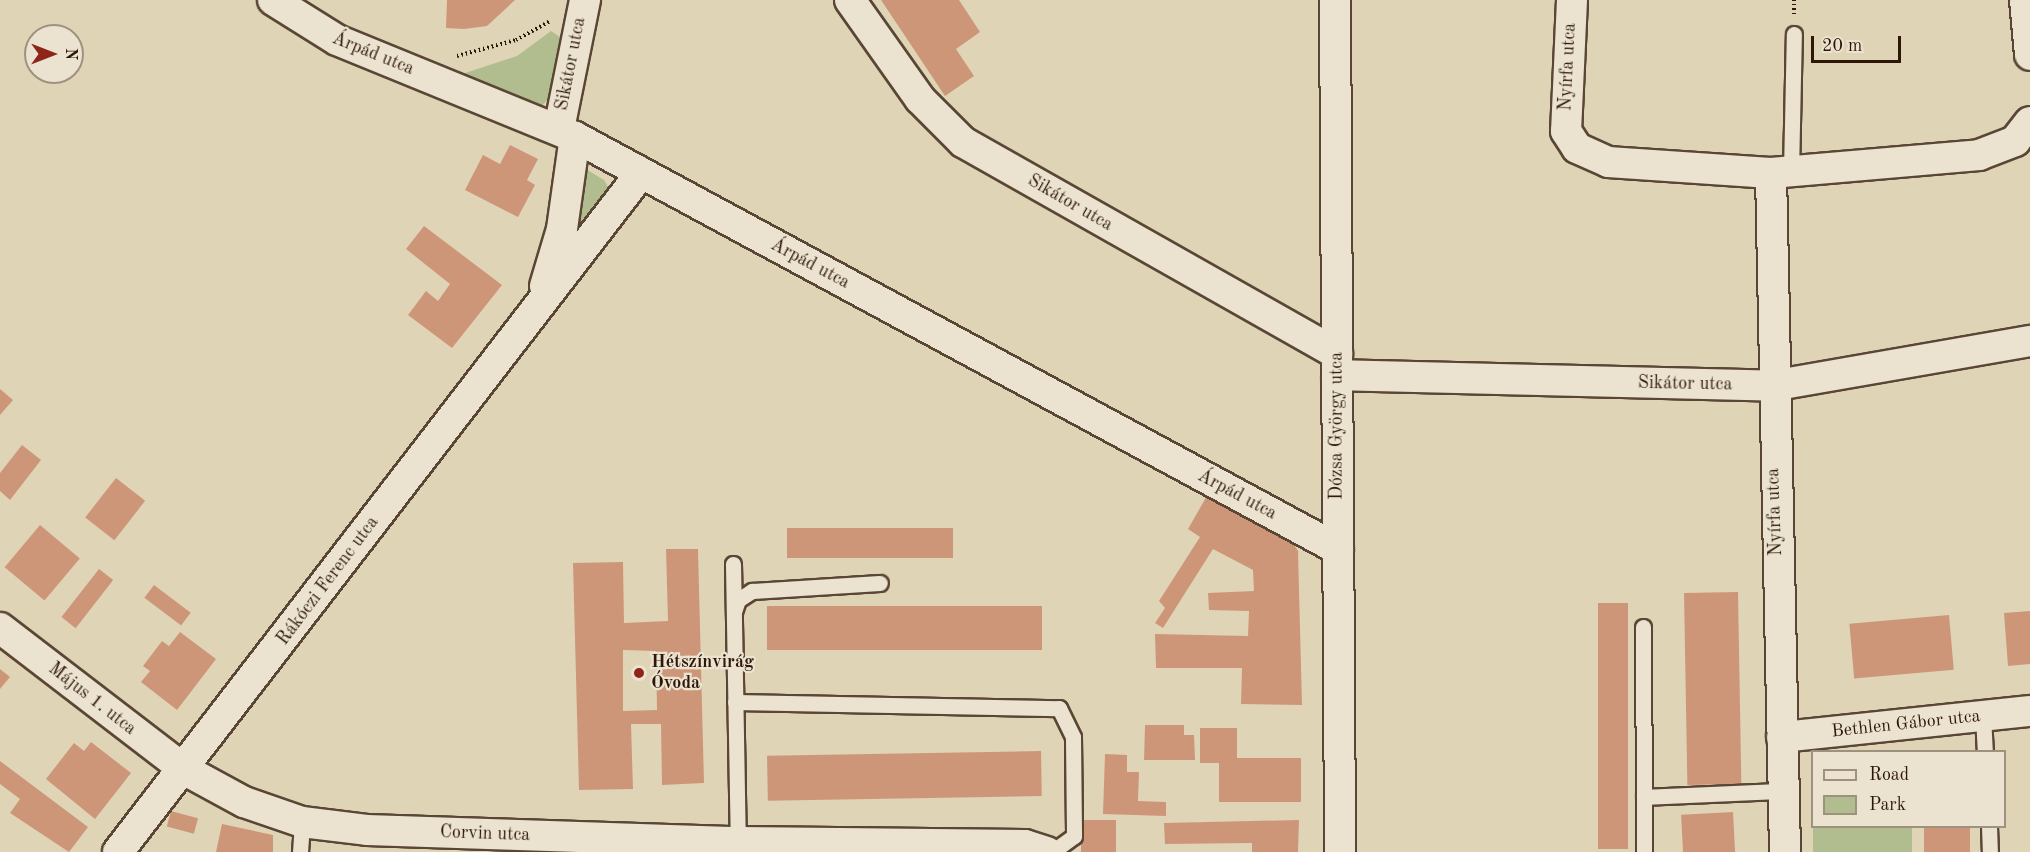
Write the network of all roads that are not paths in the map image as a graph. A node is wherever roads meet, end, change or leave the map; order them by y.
1 (273, 0) edge
2 (585, 0) edge
3 (850, 0) edge
4 (1335, 0) edge
5 (1572, 0) edge
6 (2025, 0) edge
7 (1794, 34) dead end
8 (2030, 55) edge
9 (2030, 122) edge
10 (567, 133) junction
11 (1781, 172) junction
12 (641, 173) junction
13 (536, 308) junction
14 (2030, 341) edge
15 (1337, 364) junction
16 (1772, 386) junction
17 (1338, 549) junction
18 (733, 564) dead end
19 (880, 583) dead end
20 (734, 615) junction
21 (1643, 627) dead end
22 (0, 628) edge
23 (735, 702) junction
24 (2030, 711) edge
25 (1983, 716) junction
26 (1782, 737) junction
27 (1985, 750) edge
28 (184, 770) junction
29 (1783, 791) junction
30 (1644, 797) junction
31 (302, 822) junction
32 (1989, 828) edge
33 (738, 842) junction
34 (118, 852) edge
35 (300, 852) edge
36 (1047, 852) edge
37 (1052, 852) edge
38 (1340, 852) edge
39 (1644, 852) edge
40 (1785, 852) edge
41 (1990, 852) edge

1 - 10 street, Árpád utca
2 - 10 street, Sikátor utca
3 - 15 street, Sikátor utca
4 - 15 street, Dózsa György utca
5 - 11 street, Nyírfa utca
6 - 8 street
7 - 11 lane
9 - 11 street, Nyírfa utca
10 - 12 street, Árpád utca
10 - 13 street, Rákóczi Ferenc utca
11 - 16 street, Nyírfa utca
12 - 13 street, Rákóczi Ferenc utca
12 - 17 street, Árpád utca
13 - 28 street, Rákóczi Ferenc utca
14 - 16 street, Sikátor utca
15 - 16 street, Sikátor utca
15 - 17 street, Dózsa György utca
16 - 26 street, Nyírfa utca
17 - 38 street, Dózsa György utca
18 - 20 lane
19 - 20 lane
20 - 23 lane
21 - 30 lane
22 - 28 street, Május 1. utca
23 - 33 lane
23 - 37 lane
24 - 25 street, Bethlen Gábor utca
25 - 26 street, Bethlen Gábor utca
25 - 27 lane
26 - 29 street, Nyírfa utca
28 - 31 street, Corvin utca
28 - 34 street, Rákóczi Ferenc utca
29 - 30 lane
29 - 40 street, Nyírfa utca
30 - 39 lane
31 - 33 street, Corvin utca
31 - 35 lane
32 - 41 lane
33 - 36 street, Corvin utca

